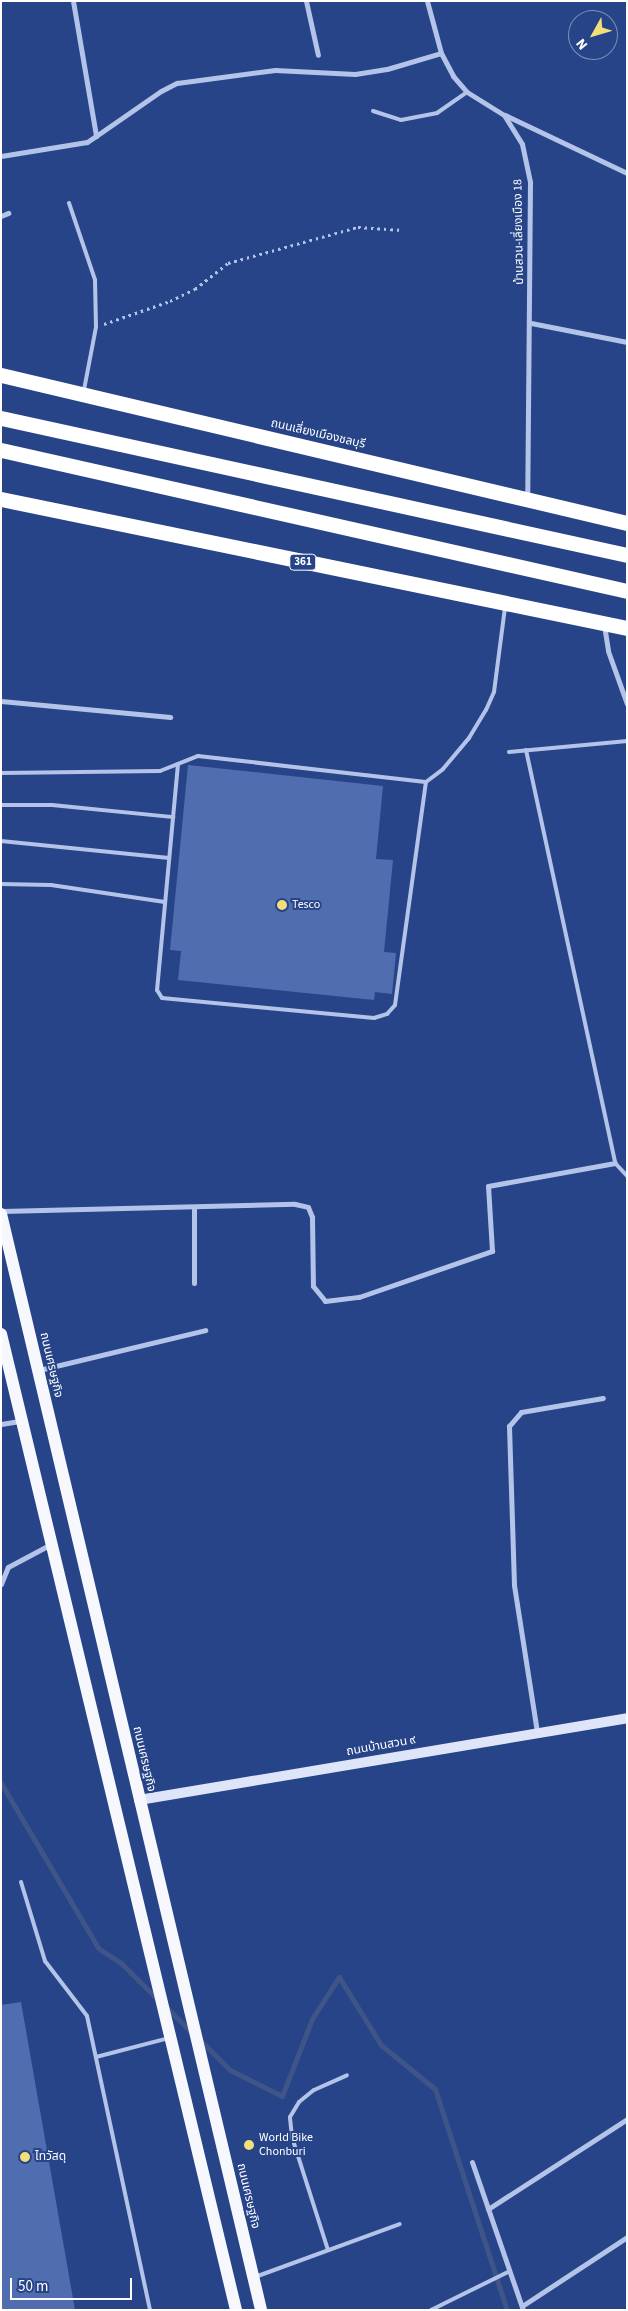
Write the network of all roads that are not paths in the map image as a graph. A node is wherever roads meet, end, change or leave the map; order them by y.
1 (73, 1) edge
2 (306, 1) edge
3 (427, 1) edge
4 (441, 53) junction
5 (318, 55) dead end
6 (467, 92) junction
7 (373, 111) dead end
8 (504, 115) junction
9 (96, 136) junction
10 (1, 156) edge
11 (627, 173) edge
12 (69, 203) dead end
13 (8, 213) dead end
14 (1, 216) edge
15 (531, 323) junction
16 (627, 342) edge
17 (1, 375) edge
18 (83, 393) junction
19 (1, 418) edge
20 (1, 450) edge
21 (1, 499) edge
22 (527, 499) junction
23 (627, 523) edge
24 (627, 555) edge
25 (627, 591) edge
26 (506, 605) junction
27 (604, 625) junction
28 (627, 628) edge
29 (1, 701) edge
30 (627, 704) edge
31 (170, 717) dead end
32 (627, 741) edge
33 (526, 750) junction
34 (509, 752) dead end
35 (178, 764) junction
36 (1, 773) edge
37 (426, 782) junction
38 (1, 805) edge
39 (173, 817) junction
40 (1, 841) edge
41 (169, 858) junction
42 (1, 884) edge
43 (165, 902) junction
44 (615, 1163) junction
45 (627, 1176) edge
46 (194, 1208) junction
47 (1, 1212) edge
48 (194, 1283) dead end
49 (205, 1330) dead end
50 (1, 1334) edge
51 (38, 1370) junction
52 (603, 1398) dead end
53 (23, 1420) junction
54 (1, 1424) edge
55 (51, 1544) junction
56 (1, 1584) edge
57 (627, 1718) edge
58 (537, 1732) junction
59 (139, 1800) junction
60 (116, 1805) junction
61 (21, 1882) dead end
62 (171, 2038) junction
63 (96, 2057) junction
64 (347, 2075) dead end
65 (627, 2120) edge
66 (472, 2162) dead end
67 (488, 2209) junction
68 (400, 2224) dead end
69 (627, 2237) edge
70 (328, 2250) junction
71 (510, 2271) junction
72 (253, 2278) junction
73 (523, 2308) edge
74 (150, 2310) edge
75 (236, 2310) edge
76 (261, 2310) edge
77 (431, 2310) edge

1 - 9 street
2 - 5 street
3 - 4 street, บ้านสวน-เลี่ยงเมือง 18
4 - 6 street, บ้านสวน-เลี่ยงเมือง 18
4 - 9 street
6 - 7 lane
6 - 8 street, บ้านสวน-เลี่ยงเมือง 18
8 - 11 street
8 - 15 street, บ้านสวน-เลี่ยงเมือง 18
9 - 10 street
12 - 18 lane
13 - 14 street
15 - 16 street
15 - 22 street, บ้านสวน-เลี่ยงเมือง 18
17 - 18 highway, ถนนเลี่ยงเมืองชลบุรี
18 - 22 highway, ถนนเลี่ยงเมืองชลบุรี
19 - 24 highway
20 - 25 highway
21 - 26 highway, 361
22 - 23 highway, ถนนเลี่ยงเมืองชลบุรี
26 - 27 highway, 361
26 - 37 lane
27 - 28 highway, 361
27 - 30 street
29 - 31 street
32 - 33 lane
33 - 34 lane
33 - 44 lane
35 - 36 lane
35 - 37 lane
35 - 39 lane
37 - 43 lane
38 - 39 lane
39 - 41 lane
40 - 41 lane
41 - 43 lane
42 - 43 lane
44 - 45 lane
44 - 46 street
46 - 47 street
46 - 48 street
47 - 51 main road, ถนนเศรษฐกิจ
49 - 51 street
50 - 53 main road
51 - 59 main road, ถนนเศรษฐกิจ
52 - 58 street
53 - 54 street
53 - 55 main road
55 - 56 street
55 - 60 main road
57 - 58 street, ถนนบ้านสวน ๙
58 - 59 street, ถนนบ้านสวน ๙
59 - 60 main road
59 - 72 main road, ถนนเศรษฐกิจ
60 - 62 main road
61 - 63 lane
62 - 63 lane
62 - 75 main road
63 - 74 lane
64 - 70 lane
65 - 67 street
66 - 67 street
67 - 71 street
68 - 70 lane
69 - 73 street
70 - 72 lane
71 - 73 street
71 - 77 lane
72 - 76 main road, ถนนเศรษฐกิจ

